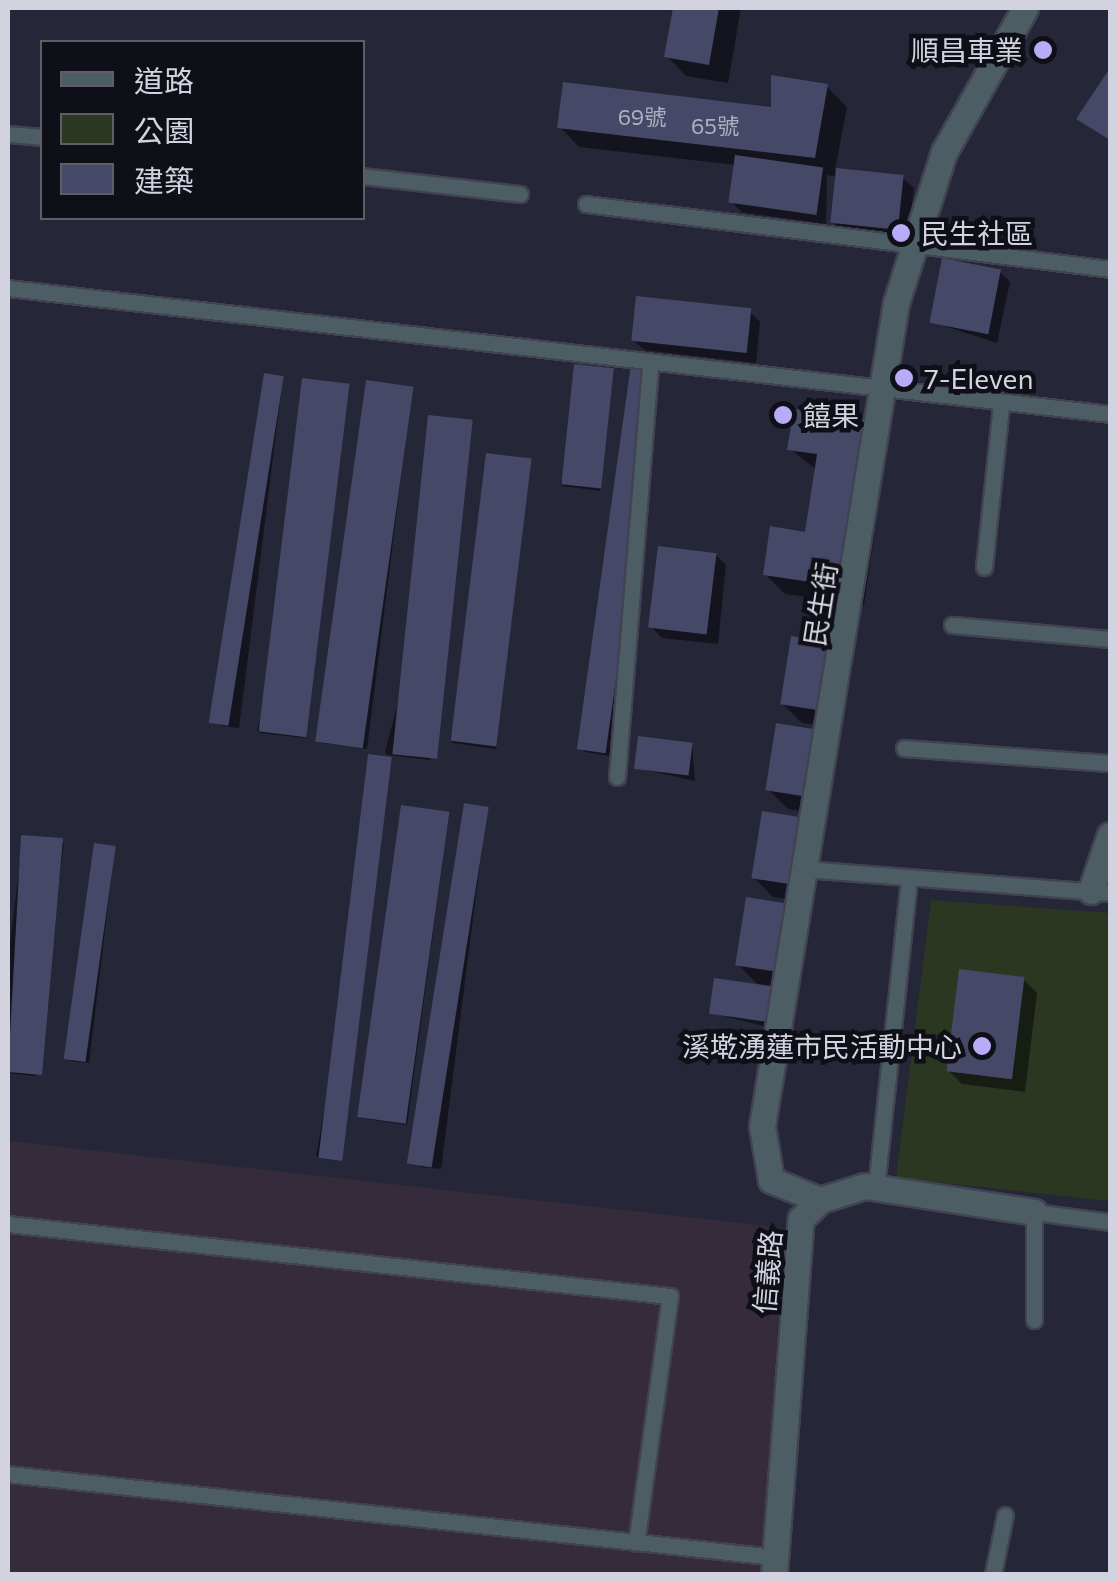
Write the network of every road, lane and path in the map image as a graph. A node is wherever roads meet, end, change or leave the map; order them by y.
1 (1025, 8) edge
2 (8, 134) edge
3 (40, 138) edge
4 (365, 176) edge
5 (520, 194) dead end
6 (586, 204) dead end
7 (909, 240) junction
8 (1110, 268) edge
9 (8, 288) edge
10 (650, 367) junction
11 (883, 394) junction
12 (1002, 405) junction
13 (1110, 414) edge
14 (984, 567) dead end
15 (952, 625) dead end
16 (1110, 640) edge
17 (904, 748) dead end
18 (1110, 763) edge
19 (617, 777) dead end
20 (1110, 836) edge
21 (806, 868) junction
22 (909, 882) junction
23 (1100, 892) edge
24 (876, 1188) junction
25 (820, 1200) junction
26 (1034, 1212) junction
27 (1110, 1222) edge
28 (8, 1224) edge
29 (1034, 1320) dead end
30 (8, 1474) edge
31 (1005, 1515) dead end
32 (636, 1543) junction
33 (774, 1566) edge
34 (993, 1574) edge

1 - 7 street, 民生街
2 - 3 lane
4 - 5 lane
6 - 7 lane
7 - 8 lane
7 - 11 street, 民生街
9 - 10 lane
10 - 11 lane
10 - 19 lane
11 - 12 lane
11 - 21 street, 民生街
12 - 13 lane
12 - 14 lane
15 - 16 lane
17 - 18 lane
20 - 23 street
21 - 22 lane
21 - 25 street, 民生街
22 - 23 lane
22 - 24 lane
24 - 25 street
24 - 26 street
25 - 33 street, 信義路
26 - 27 lane
26 - 29 lane
28 - 32 lane
30 - 32 lane
31 - 34 lane
32 - 33 lane

